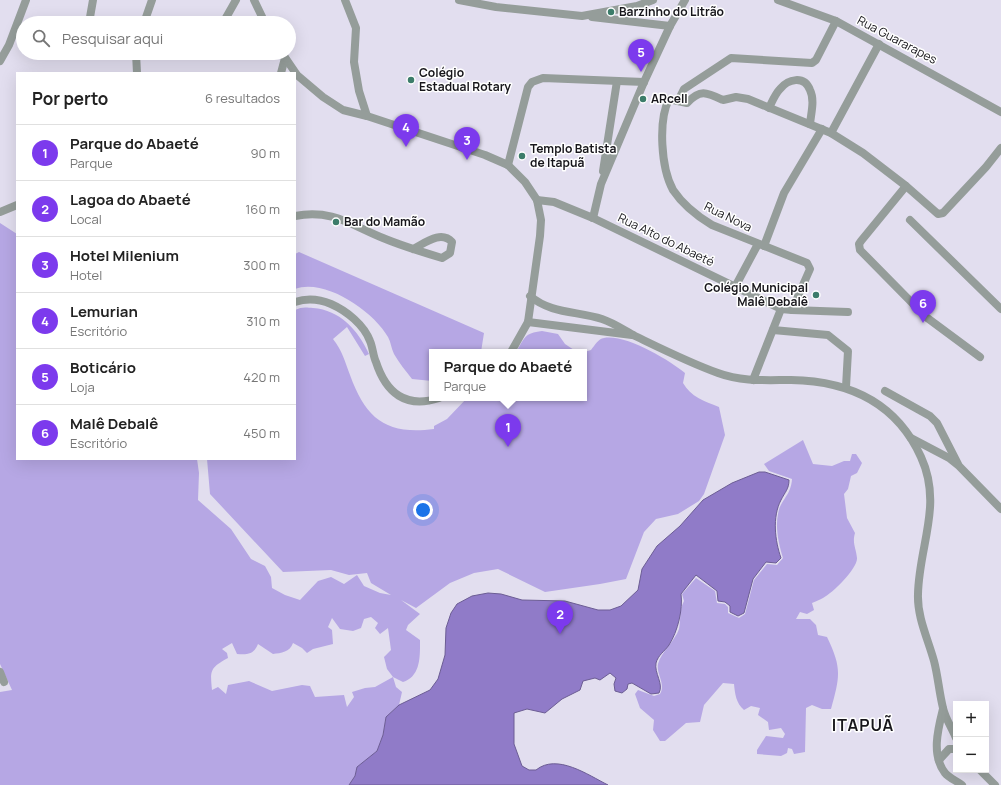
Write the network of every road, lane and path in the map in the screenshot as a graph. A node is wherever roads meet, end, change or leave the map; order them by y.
1 (26, 0) edge
2 (93, 0) edge
3 (152, 0) edge
4 (236, 0) edge
5 (254, 0) edge
6 (345, 0) edge
7 (460, 0) edge
8 (653, 0) edge
9 (685, 0) edge
10 (778, 0) edge
11 (20, 16) edge
12 (90, 16) edge
13 (146, 16) edge
14 (227, 16) edge
15 (262, 16) edge
16 (582, 16) junction
17 (836, 21) junction
18 (16, 26) edge
19 (670, 26) junction
20 (879, 44) junction
21 (0, 60) edge
22 (136, 60) edge
23 (283, 60) edge
24 (286, 60) edge
25 (137, 72) edge
26 (281, 72) edge
27 (295, 72) edge
28 (296, 74) edge
29 (617, 81) junction
30 (644, 82) junction
31 (674, 100) junction
32 (769, 108) junction
33 (1001, 112) edge
34 (367, 116) junction
35 (810, 124) junction
36 (822, 129) junction
37 (831, 133) junction
38 (1001, 148) edge
39 (508, 164) junction
40 (601, 184) junction
41 (906, 186) junction
42 (537, 200) junction
43 (16, 205) edge
44 (0, 212) edge
45 (296, 216) edge
46 (593, 218) junction
47 (910, 220) dead end
48 (761, 245) junction
49 (413, 249) dead end
50 (735, 287) junction
51 (530, 296) junction
52 (296, 302) edge
53 (1001, 309) edge
54 (781, 310) junction
55 (792, 310) junction
56 (848, 312) dead end
57 (600, 318) junction
58 (528, 322) junction
59 (773, 330) junction
60 (599, 332) junction
61 (634, 335) junction
62 (513, 349) edge
63 (980, 357) dead end
64 (753, 380) junction
65 (846, 387) junction
66 (885, 391) dead end
67 (429, 401) edge
68 (911, 438) junction
69 (959, 466) junction
70 (1001, 509) edge
71 (0, 672) edge
72 (2, 684) edge
73 (943, 710) junction
74 (956, 737) edge
75 (953, 749) edge
76 (939, 760) junction
77 (983, 773) edge
78 (962, 785) edge
79 (995, 785) edge

1 - 11 street
2 - 12 street
3 - 13 street
4 - 14 street
5 - 15 street
6 - 34 street
7 - 16 street
8 - 16 street
9 - 19 street
10 - 17 street, Rua Guararapes
16 - 19 street
17 - 20 street, Rua Guararapes
17 - 31 street, Rua Nova
18 - 21 street
19 - 30 street
20 - 33 street, Rua Guararapes
20 - 37 street
22 - 25 street
23 - 26 street
24 - 27 street
28 - 34 street
29 - 30 street
29 - 39 street
29 - 40 street
30 - 40 street
31 - 32 street
31 - 48 street, Rua Nova
32 - 35 street
32 - 35 street
34 - 39 street
35 - 36 street
36 - 37 street
36 - 48 street
37 - 41 street
38 - 41 street
39 - 42 street
40 - 46 street
41 - 63 street
42 - 46 street, Rua Alto do Abaeté
42 - 51 street
43 - 44 street
45 - 49 street
46 - 50 street, Rua Alto do Abaeté
47 - 53 street
48 - 50 street, Rua Nova
48 - 55 street, Rua Nova
50 - 54 street, Rua Alto do Abaeté
51 - 57 street
51 - 58 street
52 - 67 street
54 - 55 street
54 - 59 street
55 - 56 street
57 - 60 street
57 - 61 street
58 - 60 street
58 - 62 street
59 - 64 street
59 - 65 street
60 - 61 street
61 - 64 street
64 - 65 street
65 - 68 street
66 - 69 street
68 - 69 street
68 - 73 street
69 - 70 street
71 - 72 street
73 - 74 street
73 - 76 street
75 - 76 street
76 - 78 street
77 - 79 street

